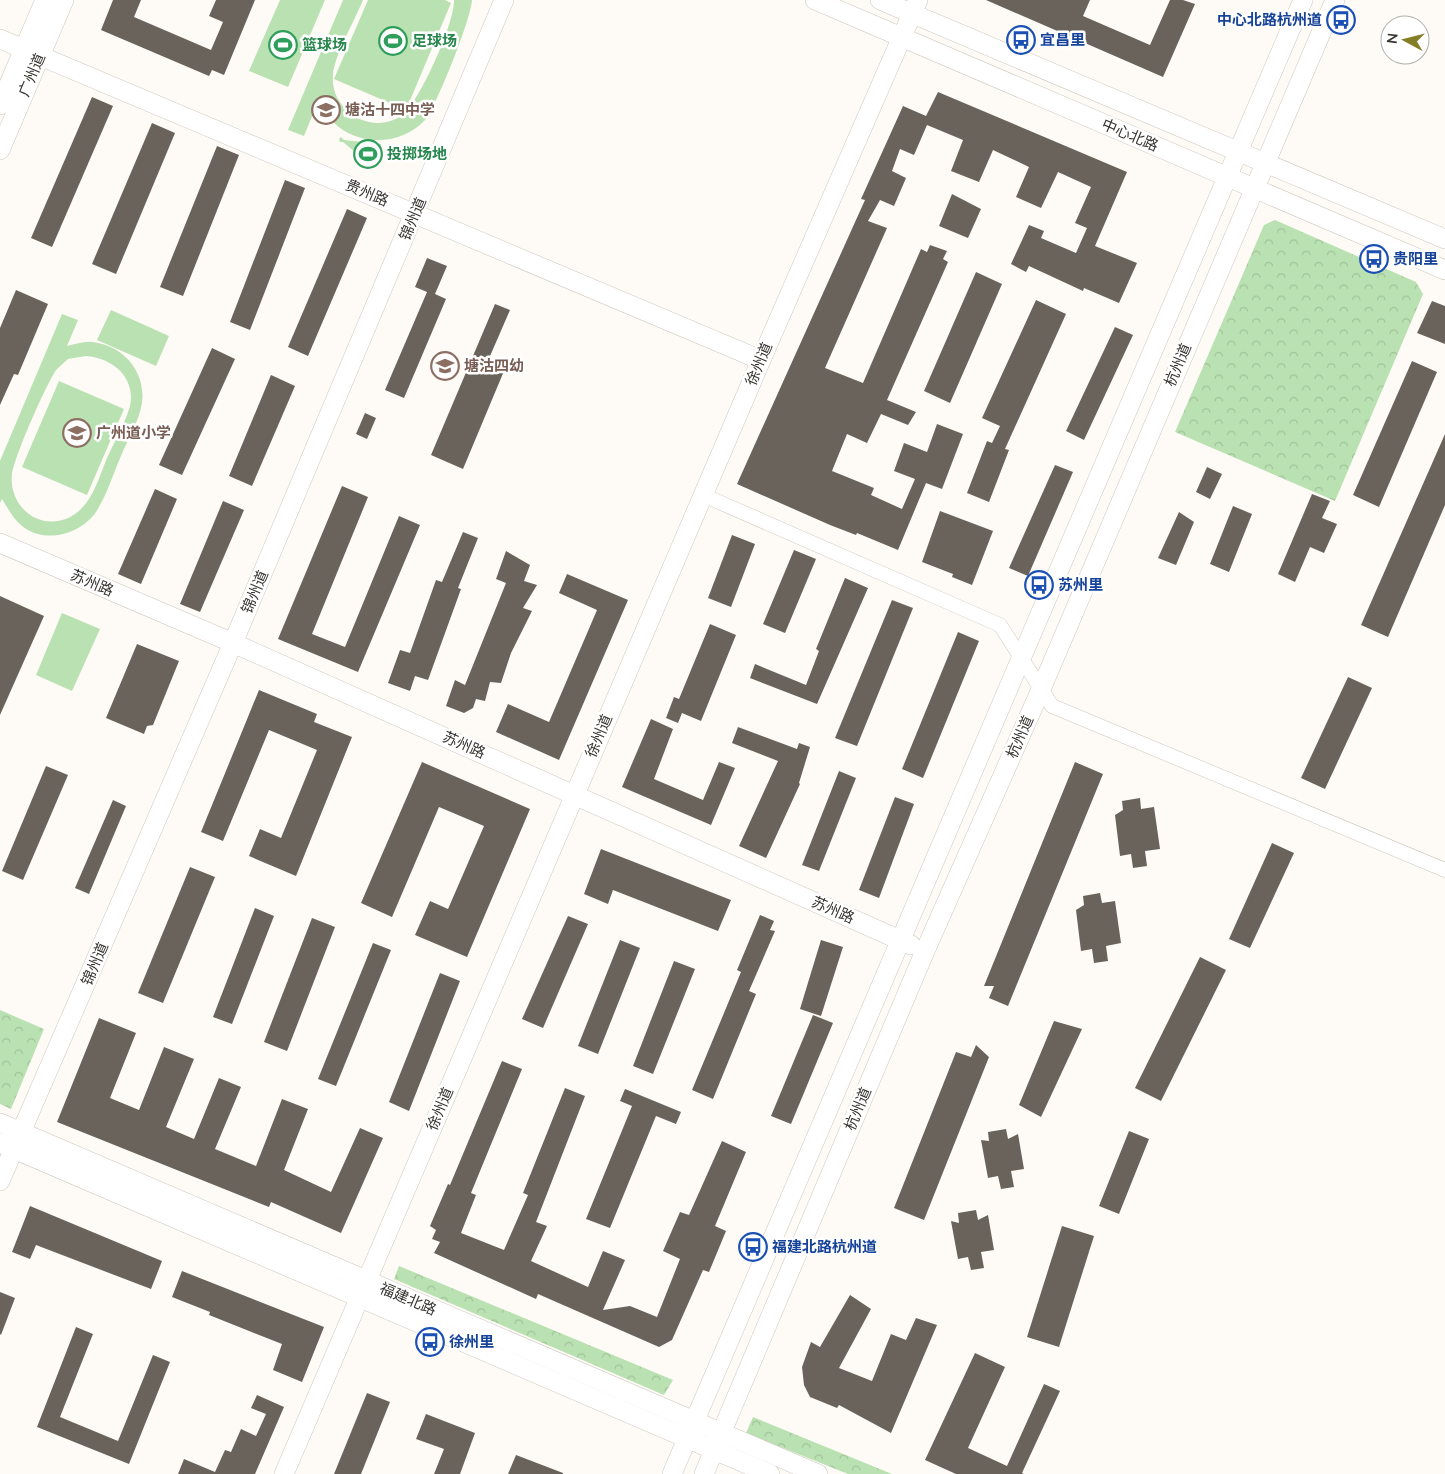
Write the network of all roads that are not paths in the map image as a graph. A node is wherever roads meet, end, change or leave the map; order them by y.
1 (45, 0) edge
2 (64, 0) edge
3 (504, 0) edge
4 (815, 0) edge
5 (880, 0) edge
6 (1303, 0) edge
7 (1335, 0) edge
8 (915, 7) edge
9 (901, 37) junction
10 (0, 39) edge
11 (32, 53) junction
12 (0, 106) edge
13 (1253, 114) junction
14 (1202, 136) junction
15 (0, 150) edge
16 (1194, 162) junction
17 (1244, 166) junction
18 (1213, 209) junction
19 (416, 213) junction
20 (1445, 240) edge
21 (1445, 270) edge
22 (760, 360) junction
23 (703, 495) junction
24 (0, 543) edge
25 (233, 643) junction
26 (1023, 658) junction
27 (1042, 688) junction
28 (575, 794) junction
29 (1445, 870) edge
30 (901, 940) junction
31 (925, 952) junction
32 (0, 1123) edge
33 (12, 1141) edge
34 (0, 1181) edge
35 (363, 1289) junction
36 (694, 1421) junction
37 (721, 1433) junction
38 (686, 1440) junction
39 (714, 1450) junction
40 (284, 1474) edge
41 (672, 1474) edge
42 (704, 1474) edge
43 (770, 1474) edge
44 (818, 1474) edge

1 - 11 street, 广州道
2 - 11 street, 广州道
3 - 19 street, 锦州道
4 - 9 street, 中心北路
5 - 8 street, 中心北路
6 - 13 street, 杭州道
7 - 17 street
8 - 9 street, 徐州道
8 - 14 street, 中心北路
9 - 16 street, 中心北路
9 - 22 street, 徐州道
10 - 11 street, 贵州路
11 - 12 street, 广州道
11 - 15 street, 广州道
11 - 19 street, 贵州路
13 - 14 street
13 - 17 street, 杭州道
14 - 17 street, 中心北路
16 - 17 street
16 - 18 street
17 - 18 street, 杭州道
17 - 20 street, 中心北路
17 - 21 street, 中心北路
17 - 27 street, 杭州道
18 - 26 street, 杭州道
19 - 22 street, 贵州路
19 - 25 street, 锦州道
22 - 23 street, 徐州道
23 - 26 street
23 - 28 street, 徐州道
24 - 25 street, 苏州路
25 - 28 street, 苏州路
25 - 33 street, 锦州道
26 - 27 street
26 - 30 street, 杭州道
27 - 29 street
27 - 31 street, 杭州道
28 - 30 street, 苏州路
28 - 35 street, 徐州道
30 - 31 street, 苏州路
30 - 36 street, 杭州道
31 - 37 street, 杭州道
32 - 33 street, 福建北路
33 - 34 street, 锦州道
33 - 35 street, 福建北路
35 - 36 street, 福建北路
35 - 38 street, 福建北路
35 - 40 street, 徐州道
36 - 37 street, 福建北路
36 - 38 street, 杭州道
37 - 39 street, 杭州道
37 - 44 street, 福建北路
38 - 39 street, 福建北路
38 - 41 street, 杭州道
39 - 42 street, 杭州道
39 - 43 street, 福建北路

